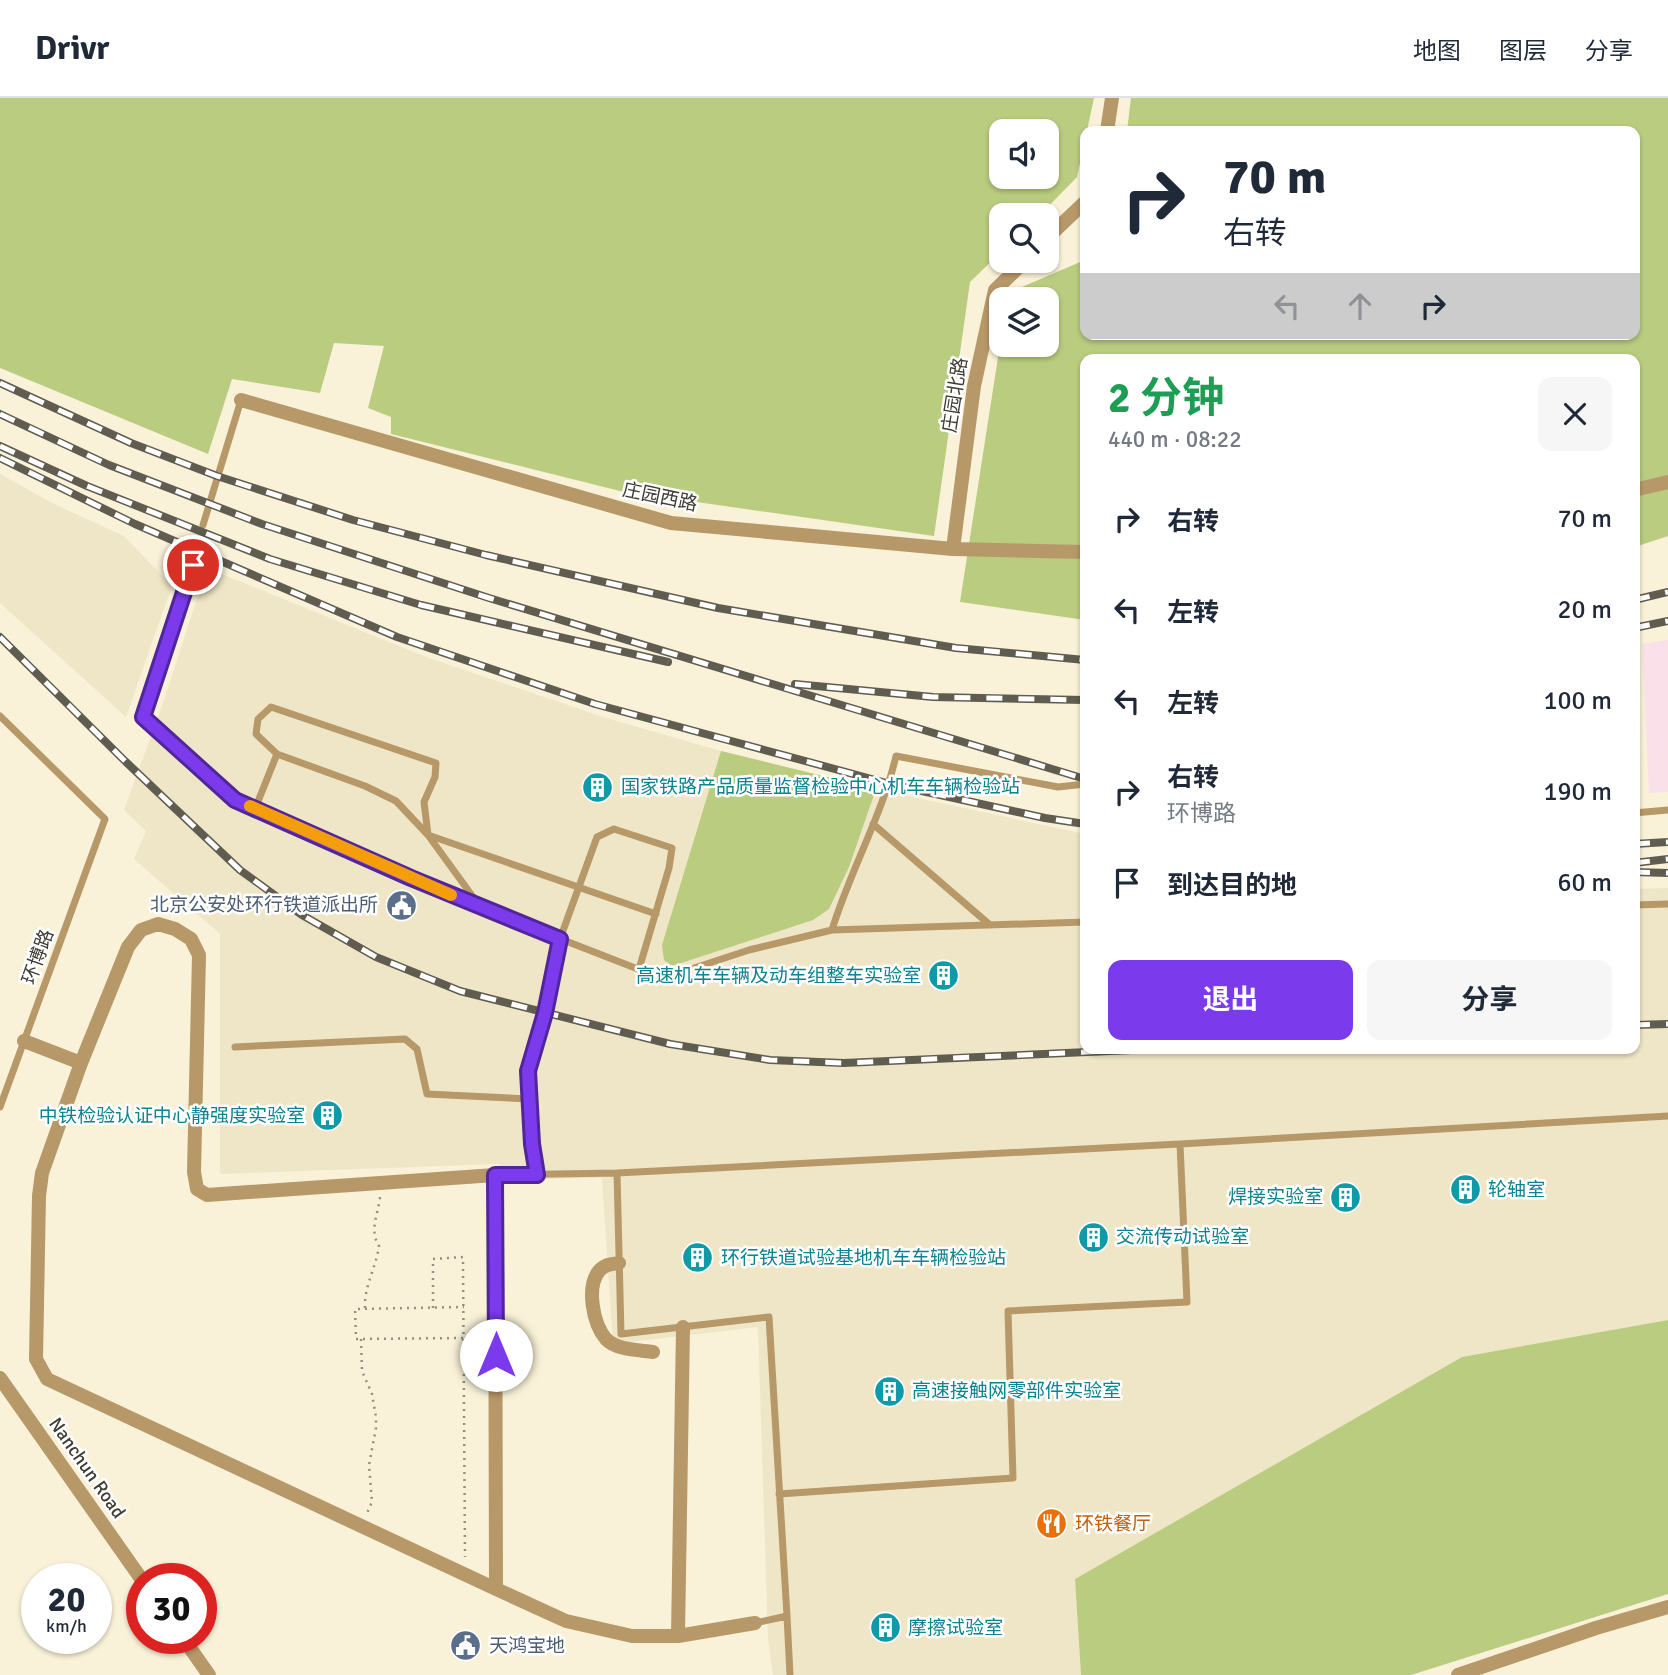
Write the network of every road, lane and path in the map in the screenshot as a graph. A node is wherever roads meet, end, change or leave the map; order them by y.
1 (1112, 98) edge
2 (1108, 126) edge
3 (1080, 207) edge
4 (1059, 227) edge
5 (1013, 273) edge
6 (241, 400) joint
7 (1668, 482) edge
8 (1640, 489) edge
9 (203, 525) dead end
10 (953, 549) junction
11 (1080, 552) edge
12 (193, 565) dead end
13 (0, 716) edge
14 (277, 754) junction
15 (1080, 785) edge
16 (255, 809) junction
17 (1668, 810) edge
18 (1640, 812) edge
19 (873, 824) junction
20 (428, 835) junction
21 (579, 887) junction
22 (1668, 904) edge
23 (1640, 905) edge
24 (481, 908) junction
25 (656, 914) junction
26 (1080, 922) edge
27 (990, 925) junction
28 (832, 930) junction
29 (560, 939) junction
30 (639, 970) junction
31 (24, 1041) junction
32 (235, 1048) dead end
33 (81, 1063) junction
34 (529, 1099) junction
35 (0, 1107) edge
36 (1668, 1116) edge
37 (1180, 1144) junction
38 (617, 1173) junction
39 (495, 1175) junction
40 (537, 1175) junction
41 (381, 1183) junction
42 (619, 1263) junction
43 (464, 1307) junction
44 (433, 1308) junction
45 (365, 1309) junction
46 (683, 1327) junction
47 (464, 1338) junction
48 (361, 1339) junction
49 (653, 1352) dead end
50 (0, 1378) edge
51 (779, 1494) junction
52 (362, 1526) junction
53 (130, 1563) edge
54 (465, 1574) junction
55 (496, 1589) junction
56 (1668, 1607) edge
57 (787, 1616) junction
58 (755, 1623) joint
59 (678, 1636) junction
60 (194, 1654) edge
61 (209, 1675) edge
62 (790, 1675) edge
63 (1458, 1675) edge

1 - 2 street
3 - 4 street
5 - 10 street, 庄园北路
6 - 9 lane
6 - 10 street, 庄园西路
7 - 8 street
10 - 11 street, 庄园西路
12 - 16 lane
13 - 31 lane, 环博路
14 - 16 lane
14 - 20 lane
14 - 20 lane
15 - 19 lane
16 - 24 lane
17 - 18 lane
19 - 27 lane
19 - 28 lane
20 - 21 lane
20 - 24 lane
21 - 25 lane
21 - 25 lane
21 - 29 lane
22 - 23 lane
24 - 29 lane
25 - 30 lane
26 - 27 lane
27 - 28 lane
28 - 30 lane
29 - 30 lane
29 - 34 lane
31 - 33 street
31 - 35 lane, 环博路
32 - 34 lane
33 - 41 street
33 - 52 street
34 - 40 lane
36 - 37 lane
37 - 38 lane
37 - 51 lane
38 - 40 lane
38 - 42 lane
39 - 40 lane
39 - 41 street
39 - 55 street
41 - 45 path
42 - 46 lane
42 - 49 street
43 - 44 path
43 - 44 path
43 - 47 path
44 - 45 path
45 - 48 path
46 - 51 lane
46 - 59 street
47 - 48 path
47 - 54 path
48 - 52 path
50 - 53 street, Nanchun Road
51 - 57 lane
52 - 54 street
54 - 55 street
55 - 59 street
56 - 63 street
57 - 58 lane
57 - 62 lane
58 - 59 street
60 - 61 street

